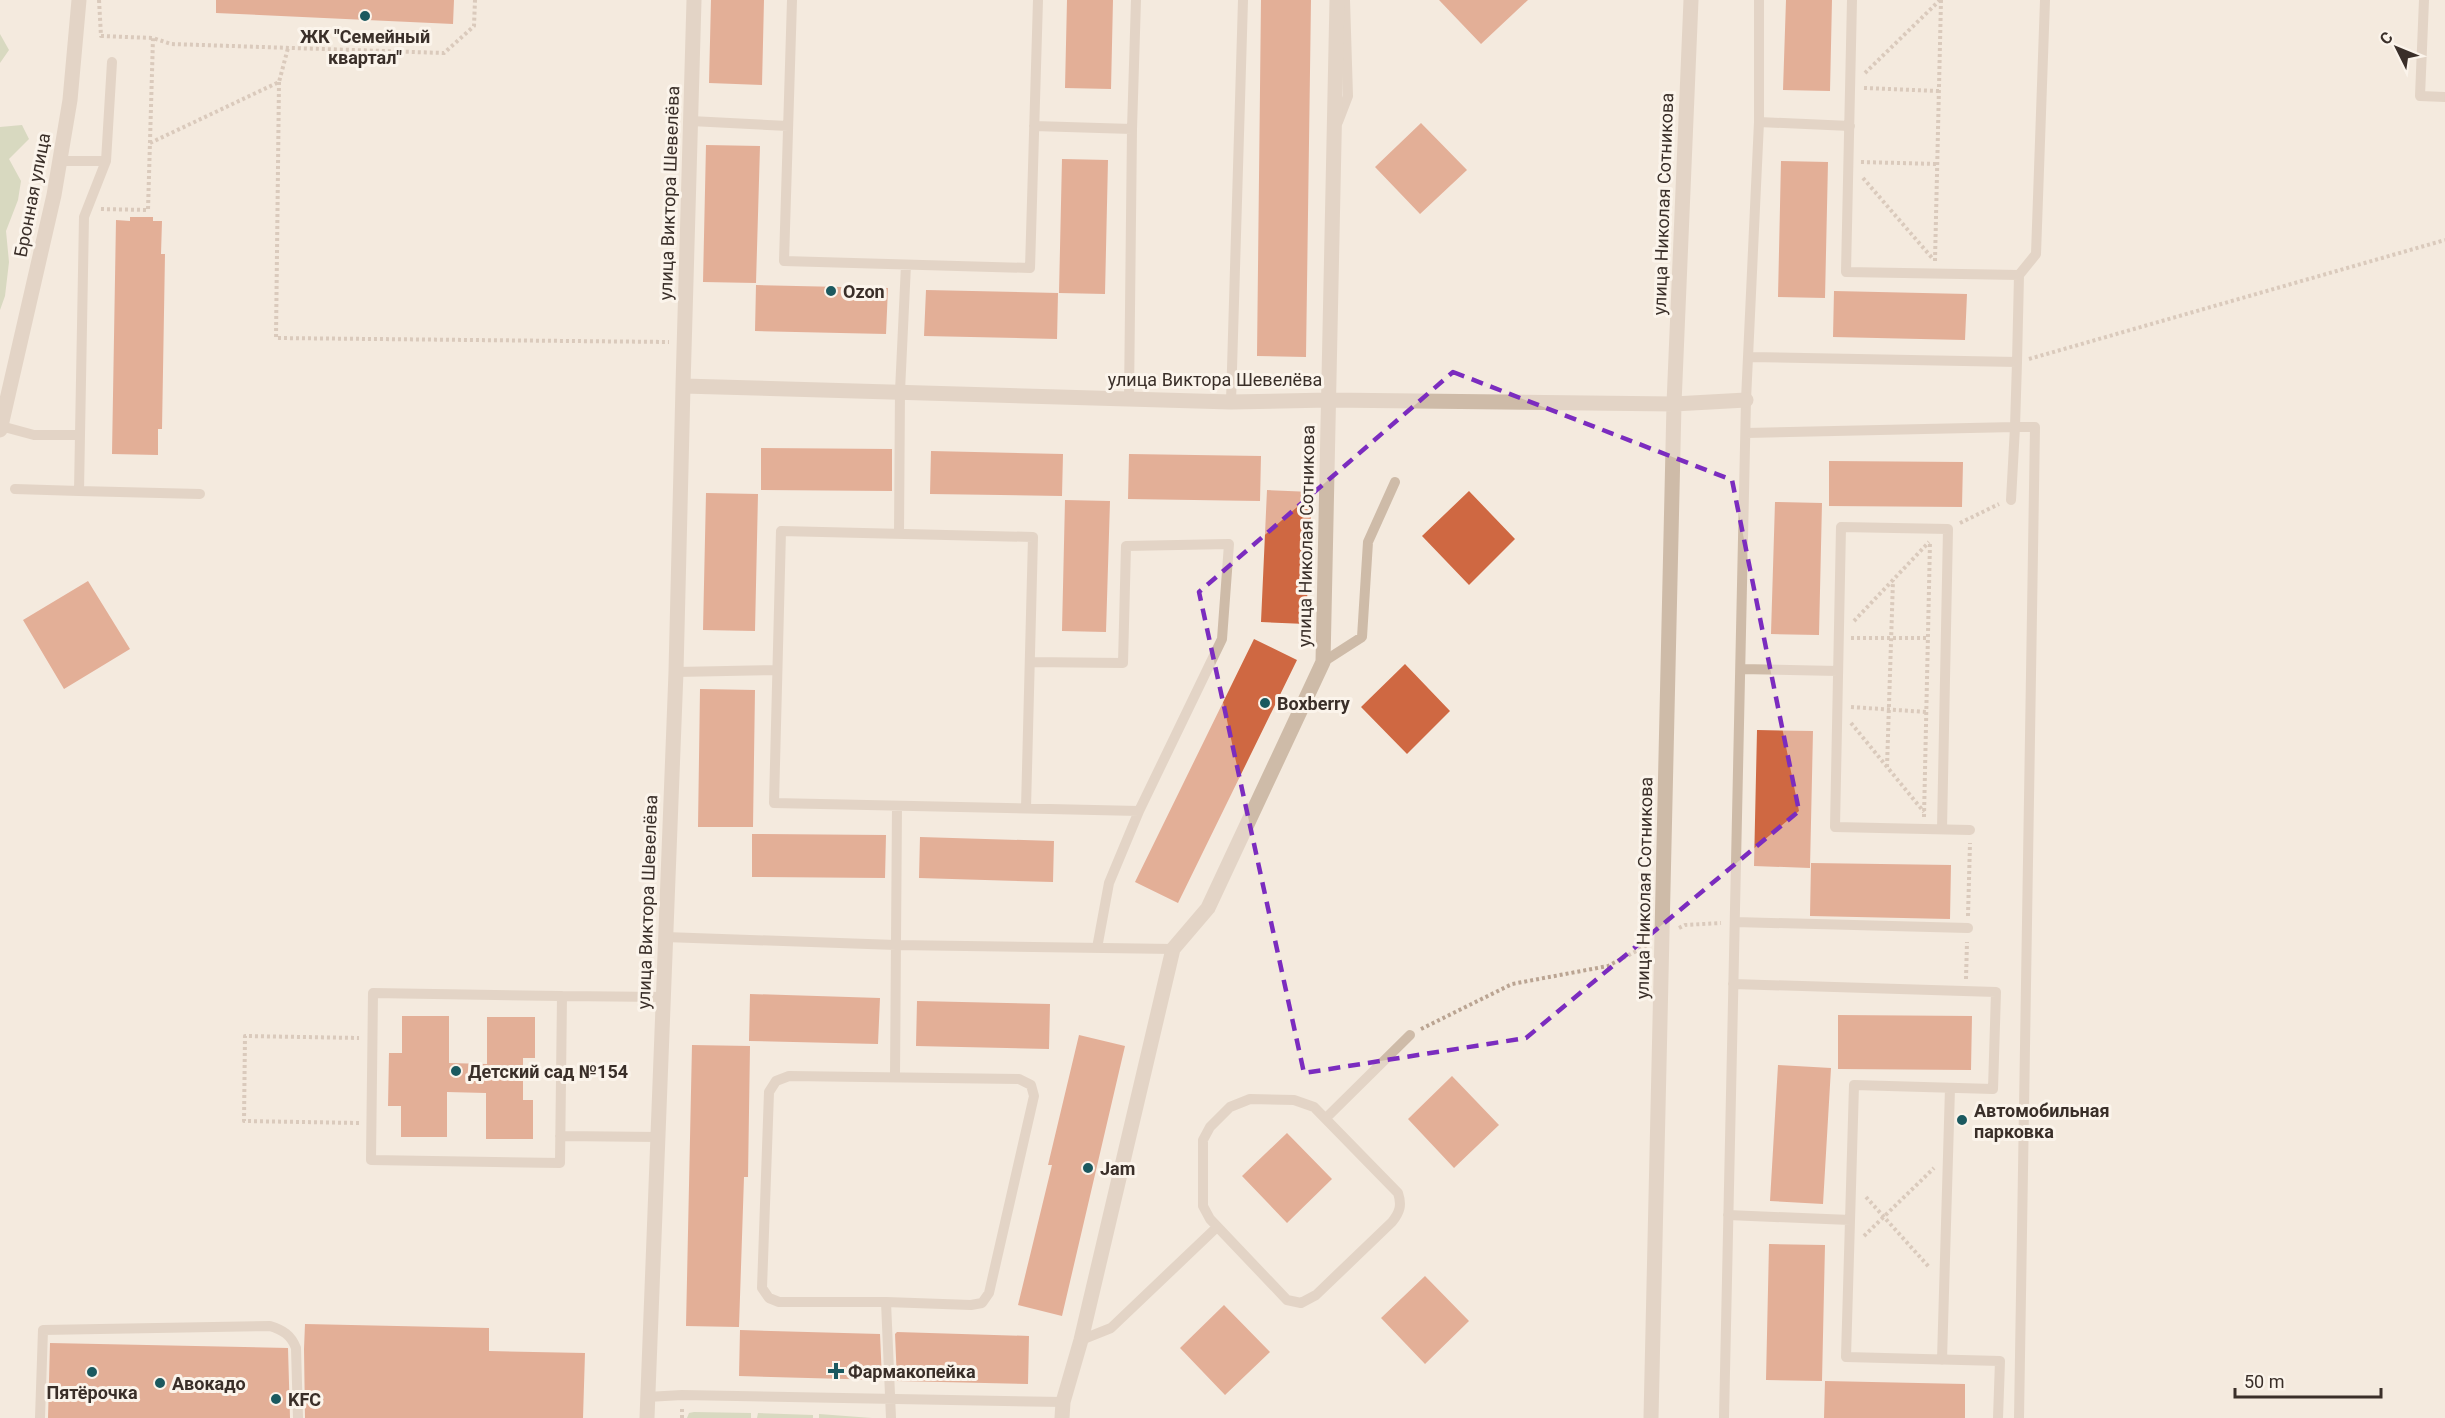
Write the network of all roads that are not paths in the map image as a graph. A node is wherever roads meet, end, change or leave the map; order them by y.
1 (79, 0) edge
2 (694, 0) edge
3 (792, 0) edge
4 (1038, 0) edge
5 (1136, 0) edge
6 (1243, 0) edge
7 (1337, 0) edge
8 (1345, 0) edge
9 (1691, 0) edge
10 (1759, 0) edge
11 (1852, 0) edge
12 (2045, 0) edge
13 (2424, 0) edge
14 (112, 62) dead end
15 (2445, 97) edge
16 (691, 121) junction
17 (1759, 122) junction
18 (788, 126) junction
19 (1035, 126) junction
20 (1850, 126) junction
21 (1132, 129) junction
22 (1333, 133) junction
23 (60, 161) junction
24 (106, 161) junction
25 (906, 265) junction
26 (2019, 275) junction
27 (1750, 357) junction
28 (2017, 362) junction
29 (683, 386) junction
30 (900, 391) junction
31 (1129, 399) junction
32 (1329, 400) junction
33 (1746, 400) junction
34 (1231, 402) junction
35 (1674, 404) junction
36 (2015, 427) junction
37 (1, 428) edge
38 (1746, 433) junction
39 (80, 435) junction
40 (1395, 482) dead end
41 (15, 489) dead end
42 (79, 491) junction
43 (200, 494) dead end
44 (2012, 500) road end
45 (899, 534) junction
46 (1030, 662) junction
47 (1323, 662) junction
48 (1741, 669) junction
49 (777, 670) junction
50 (1838, 671) junction
51 (676, 672) junction
52 (897, 806) junction
53 (1026, 808) junction
54 (1139, 811) junction
55 (1942, 830) junction
56 (1970, 830) road end
57 (1735, 922) junction
58 (1968, 928) road end
59 (665, 937) junction
60 (896, 945) junction
61 (1097, 948) junction
62 (1173, 949) junction
63 (1733, 984) junction
64 (562, 996) junction
65 (663, 997) junction
66 (1410, 1035) road end
67 (895, 1076) junction
68 (1950, 1088) junction
69 (1326, 1118) junction
70 (560, 1136) junction
71 (658, 1137) junction
72 (1728, 1215) junction
73 (1850, 1220) junction
74 (1217, 1227) junction
75 (886, 1302) junction
76 (1081, 1340) junction
77 (1942, 1360) junction
78 (647, 1397) junction
79 (892, 1398) junction
80 (1063, 1402) junction
81 (40, 1418) edge
82 (298, 1418) edge
83 (647, 1418) edge
84 (891, 1418) edge
85 (1062, 1418) edge
86 (1651, 1418) edge
87 (1724, 1418) edge
88 (1998, 1418) edge
89 (2019, 1418) edge

1 - 23 street, Бронная улица
2 - 16 street, улица Виктора Шевелёва
3 - 18 lane
4 - 19 lane
5 - 21 lane
6 - 34 lane
7 - 22 street, улица Николая Сотникова
8 - 22 lane
9 - 35 street, улица Николая Сотникова
10 - 17 lane
11 - 20 lane
12 - 26 lane
13 - 15 lane
14 - 24 lane
16 - 18 lane
16 - 29 street, улица Виктора Шевелёва
17 - 20 lane
17 - 27 lane
18 - 25 lane
19 - 21 lane
19 - 25 lane
20 - 26 lane
21 - 31 lane
22 - 32 street, улица Николая Сотникова
23 - 24 lane
23 - 37 street, Бронная улица
24 - 39 lane
25 - 30 lane
26 - 28 lane
27 - 28 lane
27 - 33 lane
28 - 36 lane
29 - 30 street, улица Виктора Шевелёва
29 - 51 street, улица Виктора Шевелёва
30 - 31 street, улица Виктора Шевелёва
30 - 45 lane
31 - 34 street, улица Виктора Шевелёва
32 - 34 street, улица Виктора Шевелёва
32 - 35 street, улица Виктора Шевелёва
32 - 47 street, улица Николая Сотникова
33 - 35 street, улица Виктора Шевелёва
33 - 38 lane
35 - 86 street, улица Николая Сотникова
36 - 38 lane
36 - 44 lane
36 - 89 lane
37 - 39 lane
38 - 48 lane
39 - 42 lane
40 - 47 lane
41 - 42 lane
42 - 43 lane
45 - 46 lane
45 - 49 lane
46 - 53 lane
46 - 54 lane
47 - 62 street, улица Николая Сотникова
48 - 50 lane
48 - 57 lane
49 - 51 lane
49 - 52 lane
50 - 55 lane
50 - 55 lane
51 - 59 street, улица Виктора Шевелёва
52 - 53 lane
52 - 60 lane
53 - 54 lane
54 - 61 lane
55 - 56 lane
57 - 58 lane
57 - 63 lane
59 - 60 lane
59 - 65 street, улица Виктора Шевелёва
60 - 61 lane
60 - 67 lane
61 - 62 lane
62 - 76 street, улица Николая Сотникова
63 - 68 lane
63 - 72 lane
64 - 65 lane
64 - 70 lane
64 - 70 lane
65 - 71 street, улица Виктора Шевелёва
66 - 69 lane
67 - 75 lane
67 - 75 lane
68 - 73 lane
68 - 77 lane
69 - 74 lane
69 - 74 lane
70 - 71 lane
71 - 78 street, улица Виктора Шевелёва
72 - 73 lane
72 - 87 lane
73 - 77 lane
74 - 76 lane
75 - 79 lane
76 - 80 street, улица Николая Сотникова
77 - 88 lane
78 - 79 lane
78 - 83 street, улица Виктора Шевелёва
79 - 80 lane
79 - 84 lane
80 - 85 street, улица Николая Сотникова
81 - 82 lane

